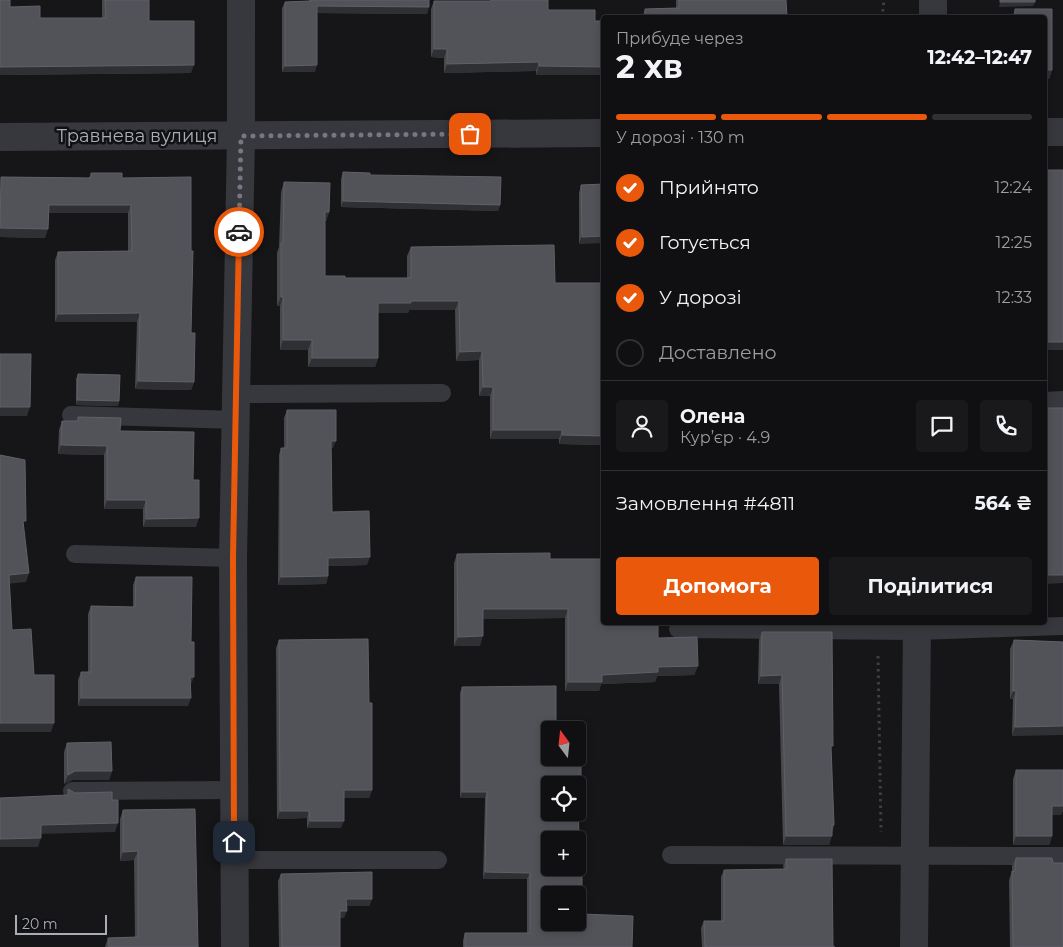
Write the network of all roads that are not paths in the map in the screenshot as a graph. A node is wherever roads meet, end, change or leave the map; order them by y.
1 (241, 0) edge
2 (934, 0) edge
3 (933, 15) edge
4 (1047, 132) edge
5 (1063, 132) edge
6 (601, 133) edge
7 (241, 136) junction
8 (0, 137) edge
9 (442, 393) dead end
10 (1063, 400) edge
11 (1047, 401) edge
12 (236, 407) junction
13 (71, 415) dead end
14 (74, 554) dead end
15 (233, 558) junction
16 (1063, 626) edge
17 (917, 627) edge
18 (678, 629) dead end
19 (72, 790) edge
20 (234, 790) junction
21 (915, 854) junction
22 (671, 855) dead end
23 (1063, 856) edge
24 (234, 860) junction
25 (438, 860) dead end
26 (235, 947) edge
27 (914, 947) edge

1 - 7 street
2 - 3 street
4 - 5 street
6 - 7 street, Травнева вулиця
7 - 8 street, Травнева вулиця
7 - 12 street
9 - 12 lane
10 - 11 lane
12 - 13 lane
12 - 15 street
14 - 15 lane
15 - 20 street
16 - 17 lane
17 - 18 lane
17 - 21 street
19 - 20 lane
20 - 24 street
21 - 22 lane
21 - 23 lane
21 - 27 street
24 - 25 lane
24 - 26 street

